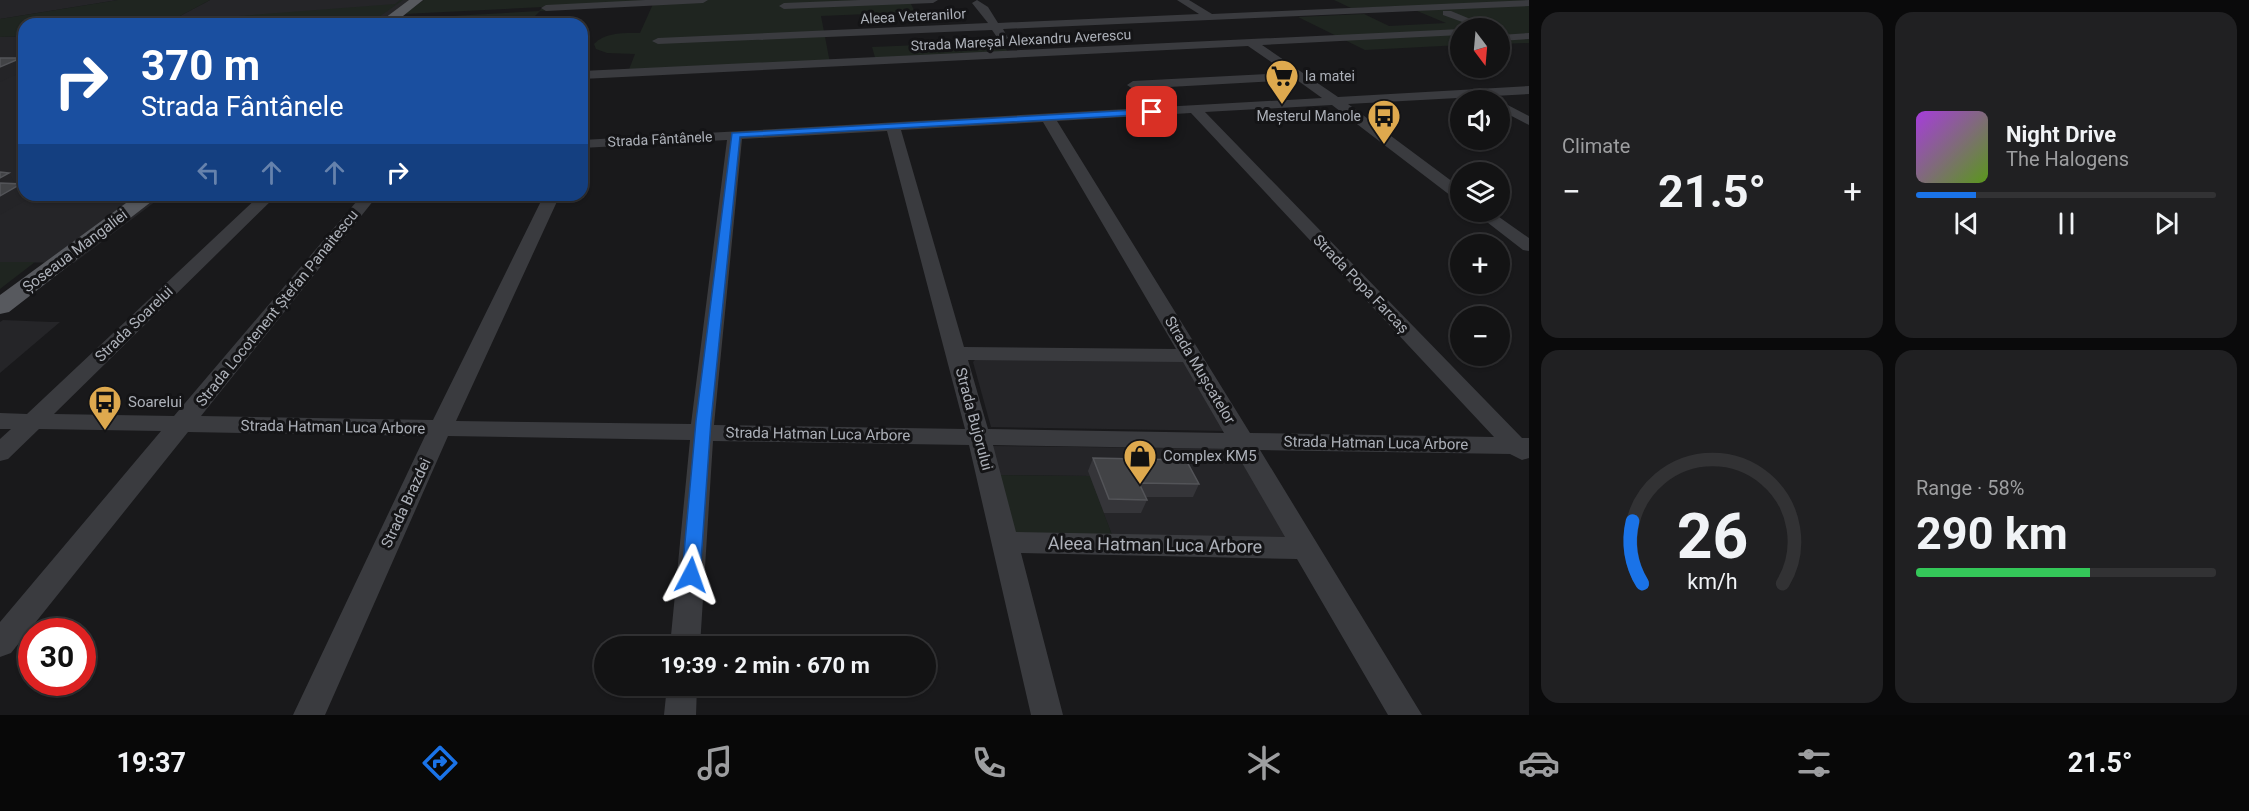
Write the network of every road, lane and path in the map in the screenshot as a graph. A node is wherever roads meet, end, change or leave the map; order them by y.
1 (408, 0) edge
2 (417, 0) edge
3 (554, 0) edge
4 (703, 0) edge
5 (924, 0) edge
6 (933, 0) edge
7 (1182, 0) edge
8 (1416, 0) edge
9 (645, 2) edge
10 (977, 3) dead end
11 (1529, 3) edge
12 (784, 6) dead end
13 (1431, 7) junction
14 (1125, 10) dead end
15 (1072, 15) dead end
16 (383, 18) edge
17 (392, 18) edge
18 (1211, 18) junction
19 (1460, 18) edge
20 (1137, 21) junction
21 (1081, 23) junction
22 (996, 27) junction
23 (1529, 29) edge
24 (1510, 30) edge
25 (1450, 33) edge
26 (1529, 36) edge
27 (1510, 37) edge
28 (1450, 40) edge
29 (658, 41) dead end
30 (1258, 47) junction
31 (1167, 48) junction
32 (1016, 59) junction
33 (588, 75) edge
34 (1300, 76) junction
35 (1132, 85) dead end
36 (1529, 90) edge
37 (1510, 91) edge
38 (1450, 95) edge
39 (1335, 101) junction
40 (1194, 109) junction
41 (1510, 111) edge
42 (1048, 118) junction
43 (1529, 122) edge
44 (893, 126) junction
45 (735, 135) junction
46 (588, 144) edge
47 (1450, 188) edge
48 (132, 201) edge
49 (142, 201) edge
50 (263, 201) edge
51 (365, 201) edge
52 (549, 201) edge
53 (1496, 222) edge
54 (1529, 246) edge
55 (0, 299) edge
56 (0, 308) edge
57 (956, 353) junction
58 (1191, 356) junction
59 (0, 421) edge
60 (32, 421) junction
61 (181, 424) junction
62 (440, 429) junction
63 (702, 432) junction
64 (978, 436) junction
65 (1243, 441) junction
66 (1525, 450) edge
67 (0, 453) edge
68 (1004, 542) junction
69 (1305, 548) junction
70 (686, 636) edge
71 (0, 644) edge
72 (681, 696) edge
73 (309, 715) edge
74 (680, 715) edge
75 (1047, 715) edge
76 (1406, 715) edge

1 - 16 main road
2 - 17 main road
3 - 9 street
4 - 9 street
5 - 6 street
5 - 12 street
7 - 18 street
8 - 13 street
10 - 22 street
11 - 13 street, Aleea Veteranilor
13 - 18 street, Aleea Veteranilor
13 - 19 street
14 - 20 street
15 - 21 street
18 - 20 street, Aleea Veteranilor
18 - 30 street
20 - 21 street, Aleea Veteranilor
20 - 31 street
21 - 22 street, Aleea Veteranilor
22 - 29 street, Aleea Veteranilor
22 - 32 street
23 - 24 street
25 - 30 street, Strada Mareșal Alexandru Averescu
26 - 27 street
28 - 30 street, Strada Mareșal Alexandru Averescu
30 - 31 street, Strada Mareșal Alexandru Averescu
30 - 32 street, Strada Mareșal Alexandru Averescu
30 - 34 street
31 - 32 street, Strada Mareșal Alexandru Averescu
32 - 33 street, Strada Mareșal Alexandru Averescu
34 - 35 street
34 - 39 street
36 - 37 street, Strada Fântânele
38 - 39 street, Strada Fântânele
39 - 40 street, Strada Fântânele
39 - 47 street
40 - 42 street, Strada Fântânele
40 - 66 street, Strada Popa Farcaș
41 - 43 street
42 - 44 street, Strada Fântânele
42 - 58 street, Strada Mușcatelor
44 - 45 street, Strada Fântânele
44 - 57 street, Strada Bujorului
45 - 46 street, Strada Fântânele
45 - 63 street
48 - 55 main road, Șoseaua Mangaliei
49 - 56 main road, Șoseaua Mangaliei
50 - 60 street, Strada Soarelui
51 - 61 street, Strada Locotenent Ștefan Panaitescu
52 - 62 street, Strada Brazdei
53 - 54 street
57 - 58 street
57 - 64 street, Strada Bujorului
58 - 65 street, Strada Mușcatelor
59 - 60 street, Strada Hatman Luca Arbore
60 - 61 street, Strada Hatman Luca Arbore
60 - 67 street, Strada Soarelui
61 - 62 street, Strada Hatman Luca Arbore
61 - 71 street, Strada Locotenent Ștefan Panaitescu
62 - 63 street, Strada Hatman Luca Arbore
62 - 73 street, Strada Brazdei
63 - 64 street, Strada Hatman Luca Arbore
63 - 70 street
64 - 65 street, Strada Hatman Luca Arbore
64 - 68 street, Strada Bujorului
65 - 66 street, Strada Hatman Luca Arbore
65 - 69 street, Strada Mușcatelor
68 - 69 street, Aleea Hatman Luca Arbore
68 - 75 street, Strada Bujorului
69 - 76 street, Strada Mușcatelor
72 - 74 street

